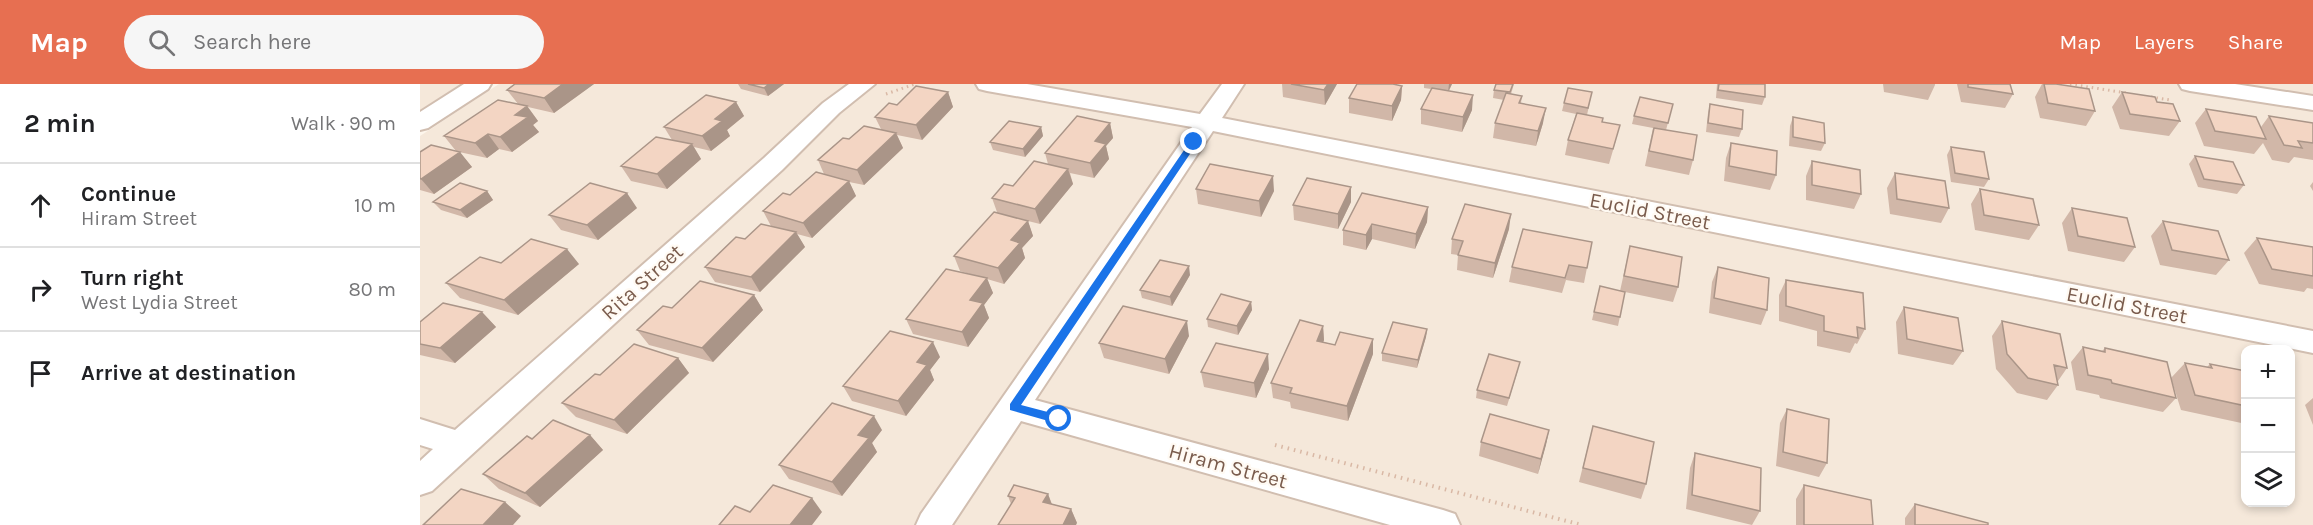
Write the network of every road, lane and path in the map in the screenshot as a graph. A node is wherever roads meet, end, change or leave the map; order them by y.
1 (480, 84) edge
2 (864, 84) edge
3 (987, 84) edge
4 (1233, 84) edge
5 (2190, 84) edge
6 (2313, 103) edge
7 (420, 123) edge
8 (1207, 123) junction
9 (2313, 342) edge
10 (1014, 407) junction
11 (420, 432) edge
12 (1270, 443) dead end
13 (459, 446) junction
14 (420, 481) edge
15 (933, 525) edge
16 (1443, 525) edge
17 (1582, 525) edge

1 - 7 street
2 - 13 street, Rita Street
3 - 8 street, Euclid Street
4 - 8 street
5 - 6 street
8 - 9 street, Euclid Street
8 - 10 street
10 - 15 street
10 - 16 street, Hiram Street
11 - 13 street
12 - 17 path
13 - 14 street, Rita Street

